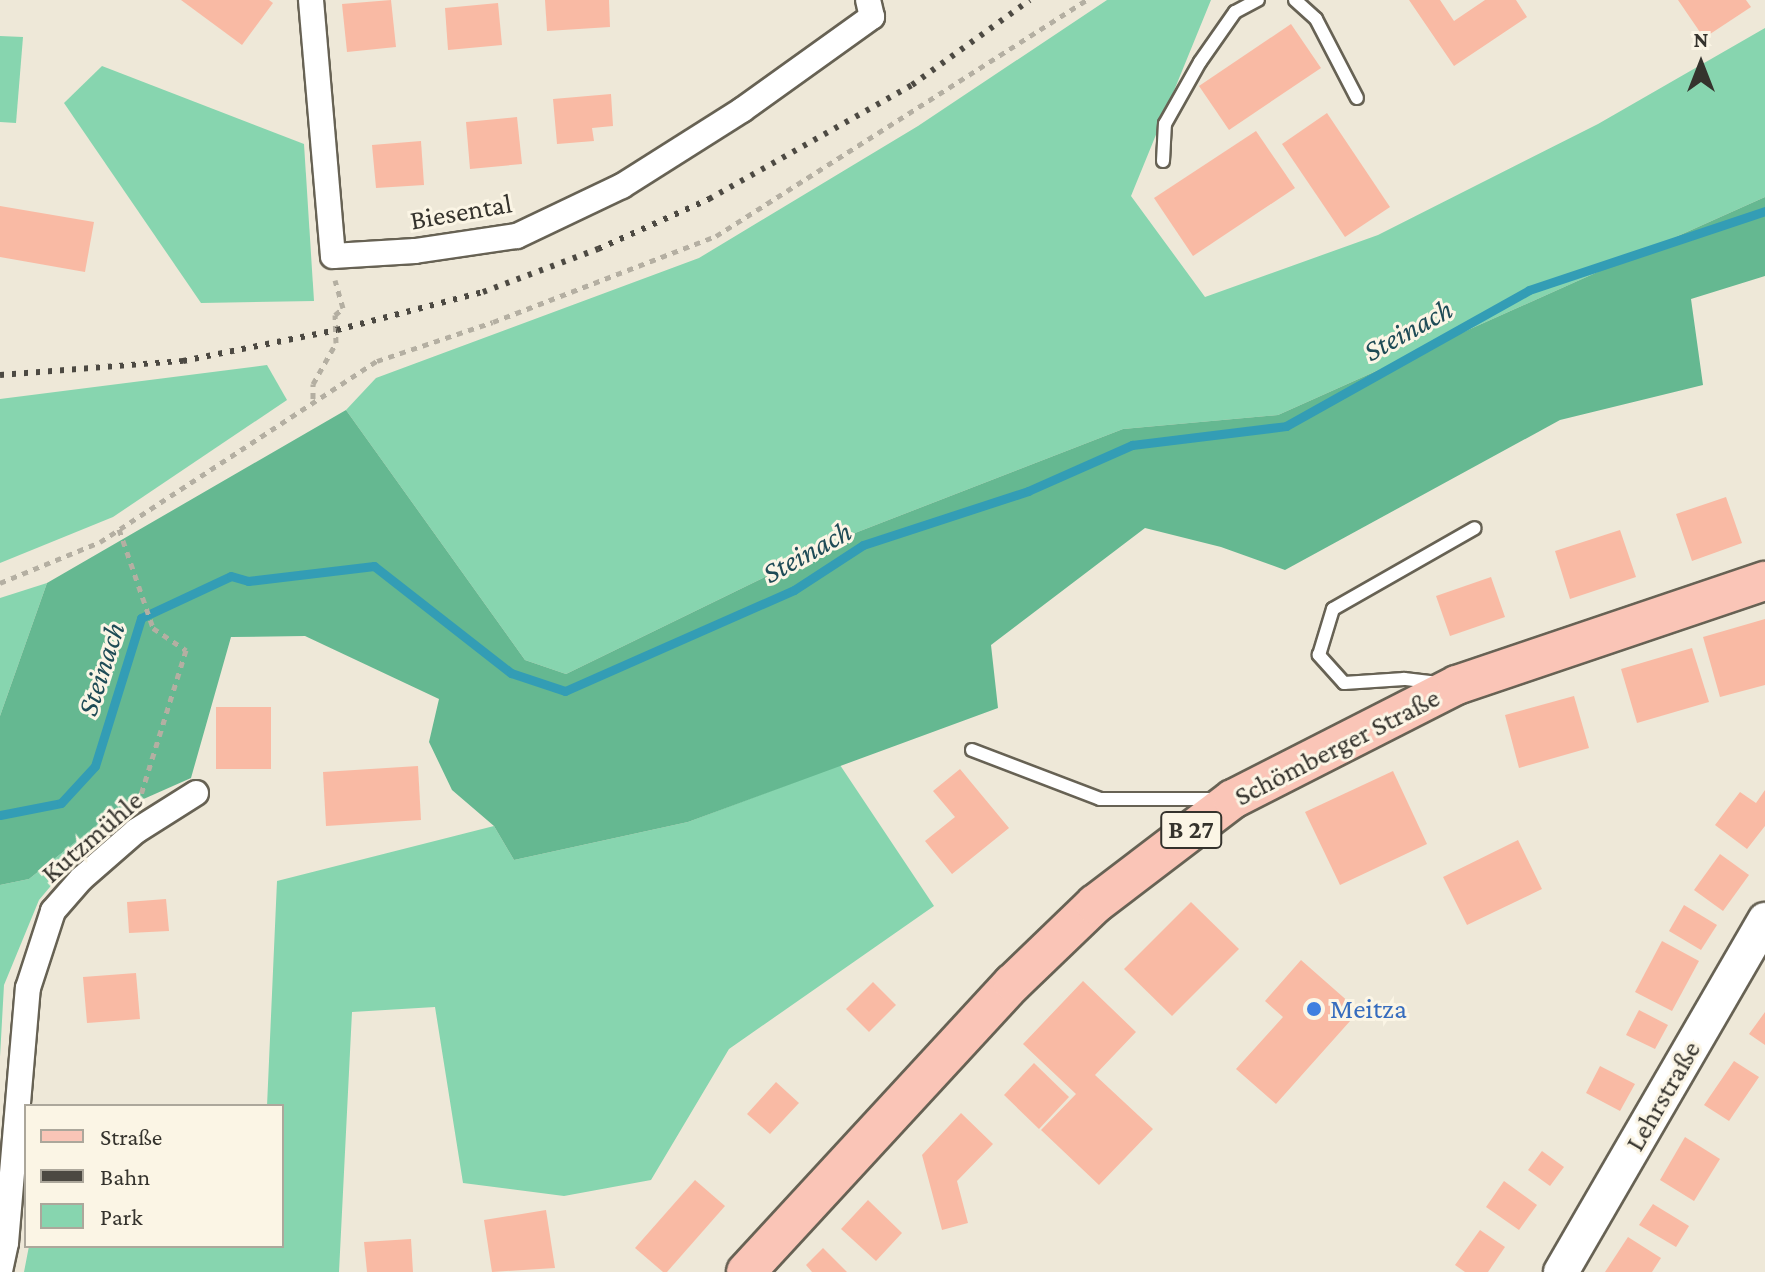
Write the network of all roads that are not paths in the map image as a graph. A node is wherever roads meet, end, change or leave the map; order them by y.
1 (311, 0) edge
2 (868, 0) edge
3 (1258, 0) edge
4 (1295, 0) edge
5 (1357, 98) dead end
6 (1163, 161) dead end
7 (1475, 528) dead end
8 (1765, 581) edge
9 (1457, 685) junction
10 (972, 750) dead end
11 (196, 793) dead end
12 (1233, 799) junction
13 (1765, 920) edge
14 (0, 1271) edge
15 (746, 1272) edge
16 (1561, 1272) edge

1 - 2 street, Biesental
3 - 6 lane
4 - 5 lane
7 - 9 lane
8 - 9 main road, Schömberger Straße / B 27
9 - 12 main road, Schömberger Straße / B 27
10 - 12 lane
11 - 14 street, Kutzmühle
12 - 15 main road, Schömberger Straße / B 27
13 - 16 street, Lehrstraße

